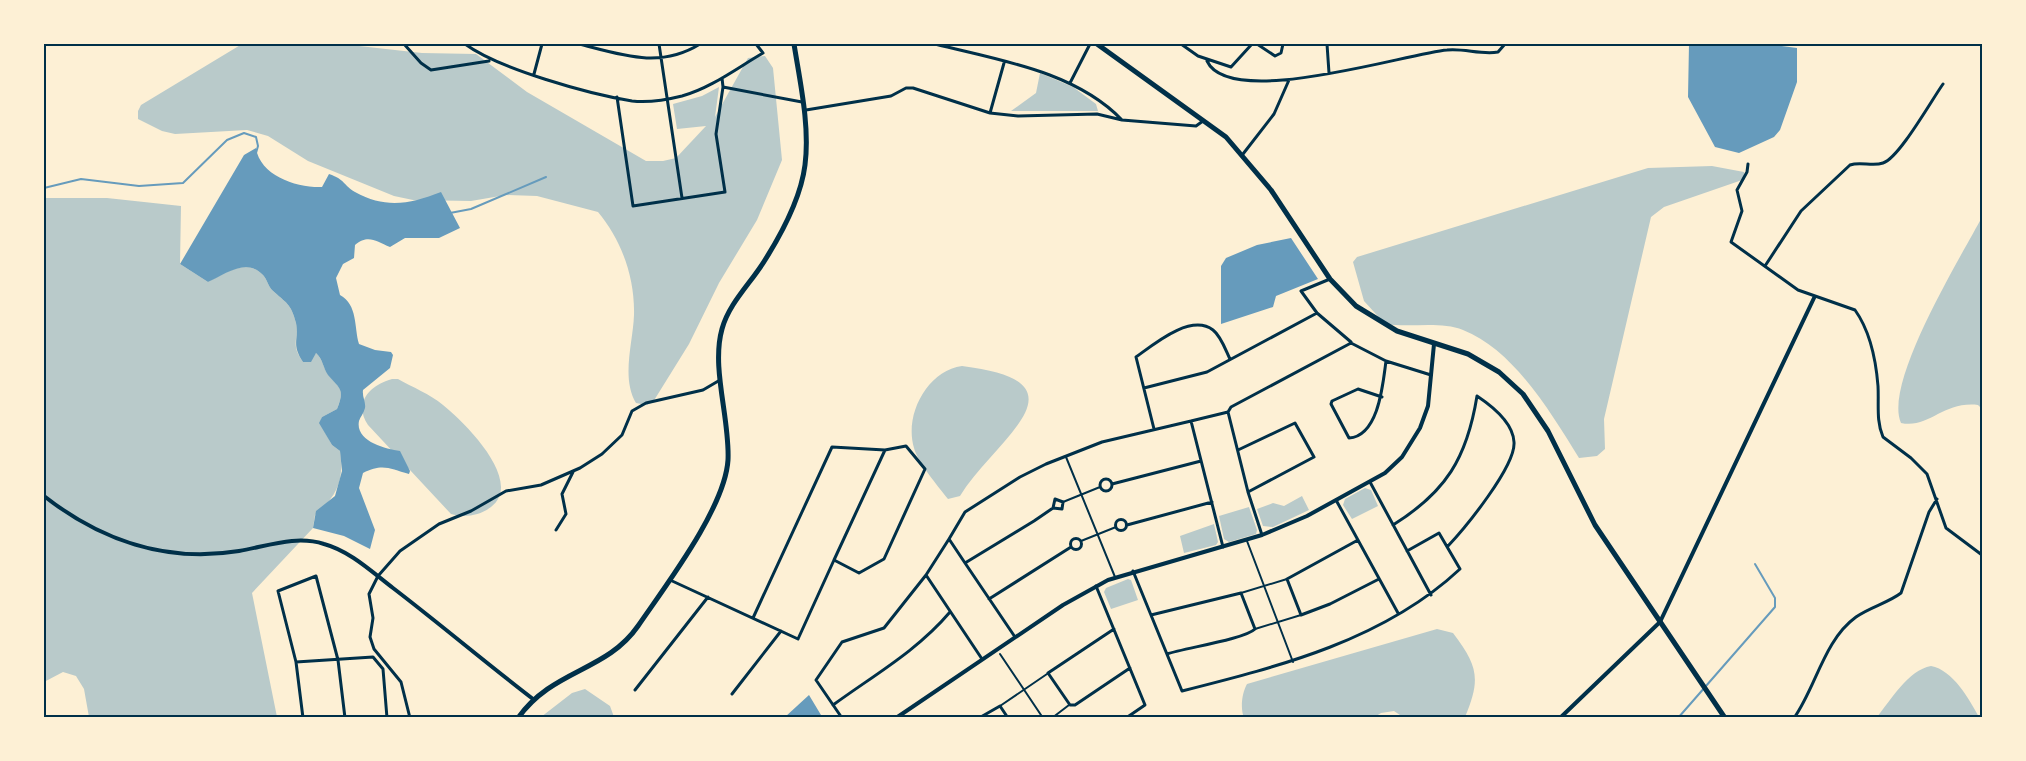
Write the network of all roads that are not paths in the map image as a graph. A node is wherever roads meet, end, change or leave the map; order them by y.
1 (404, 44) edge
2 (465, 44) edge
3 (542, 44) edge
4 (579, 44) edge
5 (659, 44) edge
6 (700, 44) edge
7 (756, 44) edge
8 (794, 44) edge
9 (934, 44) edge
10 (1090, 44) edge
11 (1097, 44) edge
12 (1181, 44) edge
13 (1254, 44) edge
14 (1282, 44) edge
15 (1328, 44) edge
16 (1505, 44) edge
17 (952, 46) edge
18 (661, 59) junction
19 (491, 60) junction
20 (1207, 61) junction
21 (1004, 63) junction
22 (1329, 73) junction
23 (534, 74) junction
24 (722, 78) junction
25 (1289, 81) junction
26 (1070, 83) junction
27 (1942, 84) dead end
28 (723, 87) junction
29 (617, 97) junction
30 (667, 99) junction
31 (802, 102) junction
32 (803, 111) junction
33 (990, 113) junction
34 (1204, 119) junction
35 (1122, 120) junction
36 (1243, 154) junction
37 (1748, 164) dead end
38 (682, 198) junction
39 (1765, 266) junction
40 (1330, 279) junction
41 (1814, 298) junction
42 (1317, 313) junction
43 (1351, 343) junction
44 (1434, 344) junction
45 (1230, 359) junction
46 (1386, 361) junction
47 (1431, 375) junction
48 (722, 379) junction
49 (1143, 388) junction
50 (1382, 397) junction
51 (1228, 412) junction
52 (1191, 420) junction
53 (1154, 429) junction
54 (885, 450) junction
55 (1238, 450) junction
56 (1065, 455) junction
57 (1201, 460) junction
58 (574, 470) junction
59 (1370, 482) junction
60 (1112, 484) junction
61 (1100, 488) junction
62 (1248, 492) junction
63 (1081, 494) junction
64 (44, 496) edge
65 (1937, 499) junction
66 (1336, 500) junction
67 (1063, 502) junction
68 (1212, 502) junction
69 (1053, 508) junction
70 (1127, 525) junction
71 (1394, 525) junction
72 (1116, 527) junction
73 (556, 530) dead end
74 (1097, 534) junction
75 (1262, 536) junction
76 (949, 539) junction
77 (1358, 540) junction
78 (1081, 541) junction
79 (1247, 541) junction
80 (1448, 546) junction
81 (1071, 547) junction
82 (1223, 547) junction
83 (1407, 550) junction
84 (1983, 555) edge
85 (834, 560) junction
86 (965, 563) junction
87 (1133, 571) junction
88 (926, 575) junction
89 (378, 576) junction
90 (1115, 577) junction
91 (669, 579) junction
92 (1287, 579) junction
93 (1379, 579) junction
94 (1096, 586) junction
95 (1265, 587) junction
96 (1241, 593) junction
97 (1431, 595) junction
98 (708, 597) junction
99 (989, 599) junction
100 (951, 612) junction
101 (1398, 613) junction
102 (1151, 615) junction
103 (1301, 615) junction
104 (753, 618) junction
105 (1278, 622) junction
106 (1660, 622) junction
107 (1114, 629) junction
108 (1255, 629) junction
109 (781, 631) junction
110 (1015, 637) junction
111 (1000, 654) dead end
112 (1167, 654) junction
113 (982, 659) junction
114 (338, 660) junction
115 (296, 662) junction
116 (1293, 662) junction
117 (1130, 668) junction
118 (1048, 673) junction
119 (635, 690) dead end
120 (1024, 690) junction
121 (732, 694) dead end
122 (533, 699) junction
123 (833, 705) junction
124 (1070, 705) junction
125 (1000, 706) junction
126 (904, 715) edge
127 (303, 717) edge
128 (345, 717) edge
129 (387, 717) edge
130 (410, 717) edge
131 (518, 717) edge
132 (842, 717) edge
133 (896, 717) edge
134 (979, 717) edge
135 (1008, 717) edge
136 (1043, 717) edge
137 (1052, 717) edge
138 (1126, 717) edge
139 (1560, 717) edge
140 (1725, 717) edge
141 (1794, 717) edge

1 - 19 street
2 - 19 street
3 - 23 street
4 - 18 street
5 - 18 street
6 - 18 street
7 - 24 street
8 - 31 main road
9 - 17 street
10 - 26 street
11 - 34 main road
12 - 20 street
13 - 14 street
13 - 20 street
15 - 22 street
16 - 22 street
17 - 21 street
18 - 30 street
19 - 23 street
20 - 25 street
21 - 26 street
21 - 33 street
22 - 25 street
23 - 29 street
24 - 28 street
24 - 30 street
25 - 36 street
26 - 35 street
27 - 39 street
28 - 31 street
28 - 38 street
29 - 30 street
29 - 38 street
30 - 38 street
31 - 32 main road
32 - 33 street
32 - 48 main road
33 - 35 street
34 - 35 street
34 - 36 main road
36 - 40 main road
37 - 39 street
39 - 41 street
40 - 42 street
40 - 44 main road
41 - 65 street
41 - 106 street
42 - 43 street
42 - 45 street
43 - 46 street
43 - 51 street
44 - 47 street
44 - 106 main road
45 - 49 street
45 - 49 street
46 - 47 street
46 - 50 street
47 - 59 street
48 - 58 street
48 - 91 main road
49 - 53 street
50 - 50 street
51 - 52 street
51 - 55 street
52 - 53 street
52 - 57 street
53 - 56 street
54 - 85 street
54 - 85 street
54 - 104 street
55 - 62 street
55 - 62 street
56 - 63 street
56 - 76 street
57 - 60 street
57 - 68 street
58 - 73 street
58 - 89 street
59 - 66 street
59 - 71 street
60 - 61 street
60 - 61 street
61 - 63 street
62 - 75 street
63 - 67 street
63 - 74 street
64 - 89 street
65 - 84 street
65 - 141 street
66 - 75 street
66 - 77 street
67 - 69 street
67 - 69 street
68 - 70 street
68 - 82 street
69 - 86 street
70 - 72 street
70 - 72 street
71 - 80 street
71 - 83 street
72 - 74 street
74 - 78 street
74 - 90 street
75 - 79 street
76 - 86 street
76 - 88 street
77 - 92 street
77 - 93 street
78 - 81 street
78 - 81 street
79 - 82 street
79 - 95 street
80 - 83 street
80 - 97 street
81 - 99 street
82 - 87 street
83 - 97 street
85 - 109 street
86 - 99 street
87 - 90 street
87 - 102 street
88 - 100 street
88 - 123 street
89 - 122 street
89 - 130 street
90 - 94 street
91 - 98 street
91 - 122 main road
92 - 95 street
92 - 103 street
93 - 101 street
93 - 103 street
94 - 107 street
94 - 110 street
95 - 96 street
95 - 105 street
96 - 102 street
96 - 108 street
97 - 101 street
98 - 104 street
98 - 119 street
99 - 110 street
100 - 113 street
100 - 123 street
101 - 116 street
102 - 112 street
103 - 105 street
104 - 109 street
105 - 108 street
105 - 116 street
106 - 139 street
106 - 140 main road
107 - 117 street
107 - 118 street
108 - 112 street
109 - 121 street
110 - 113 street
111 - 120 street
112 - 116 street
113 - 126 street
114 - 115 street
114 - 115 street
114 - 128 street
114 - 129 street
115 - 127 street
117 - 124 street
117 - 138 street
118 - 120 street
118 - 124 street
120 - 125 street
120 - 136 street
122 - 131 main road
123 - 132 street
124 - 137 street
125 - 134 street
125 - 135 street
126 - 133 street

